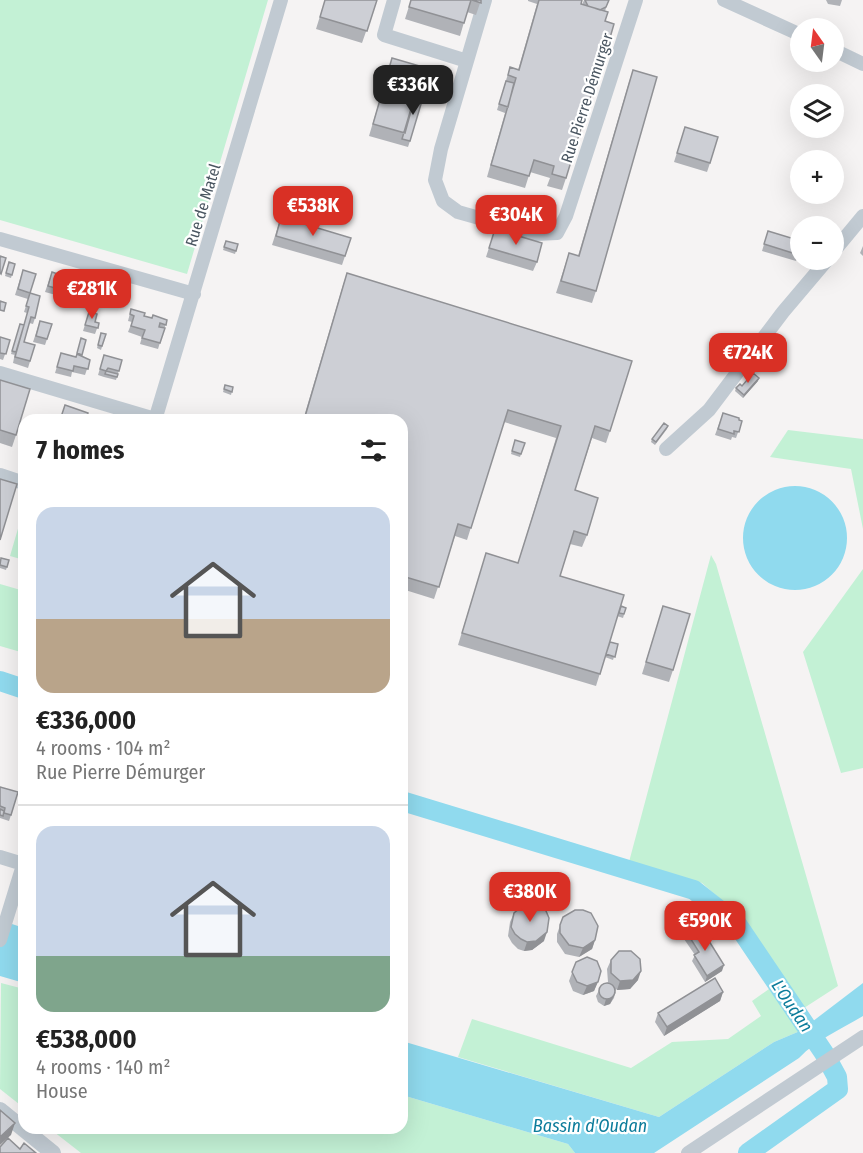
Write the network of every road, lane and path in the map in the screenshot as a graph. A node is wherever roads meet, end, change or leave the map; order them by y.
1 (281, 0) edge
2 (394, 0) edge
3 (485, 0) edge
4 (636, 0) edge
5 (724, 0) edge
6 (790, 30) edge
7 (844, 55) edge
8 (467, 61) junction
9 (863, 64) edge
10 (863, 216) edge
11 (0, 239) edge
12 (844, 239) edge
13 (818, 270) edge
14 (194, 294) junction
15 (0, 373) edge
16 (135, 414) edge
17 (157, 414) edge
18 (666, 449) dead end
19 (0, 475) edge
20 (18, 481) edge
21 (0, 857) edge
22 (18, 862) edge
23 (18, 880) edge
24 (0, 940) edge
25 (863, 1037) edge
26 (0, 1110) edge
27 (18, 1125) edge
28 (30, 1134) edge
29 (53, 1153) edge
30 (688, 1153) edge

1 - 14 street, Rue de Matel
2 - 8 street
3 - 8 street, Rue Pierre Démurger
4 - 8 street, Rue Pierre Démurger
5 - 6 street
7 - 9 street
10 - 12 street
11 - 14 street
13 - 18 street
14 - 17 street, Rue de Matel
15 - 16 street
19 - 20 street
21 - 22 street
23 - 24 street
25 - 30 street
26 - 27 street
28 - 29 street

